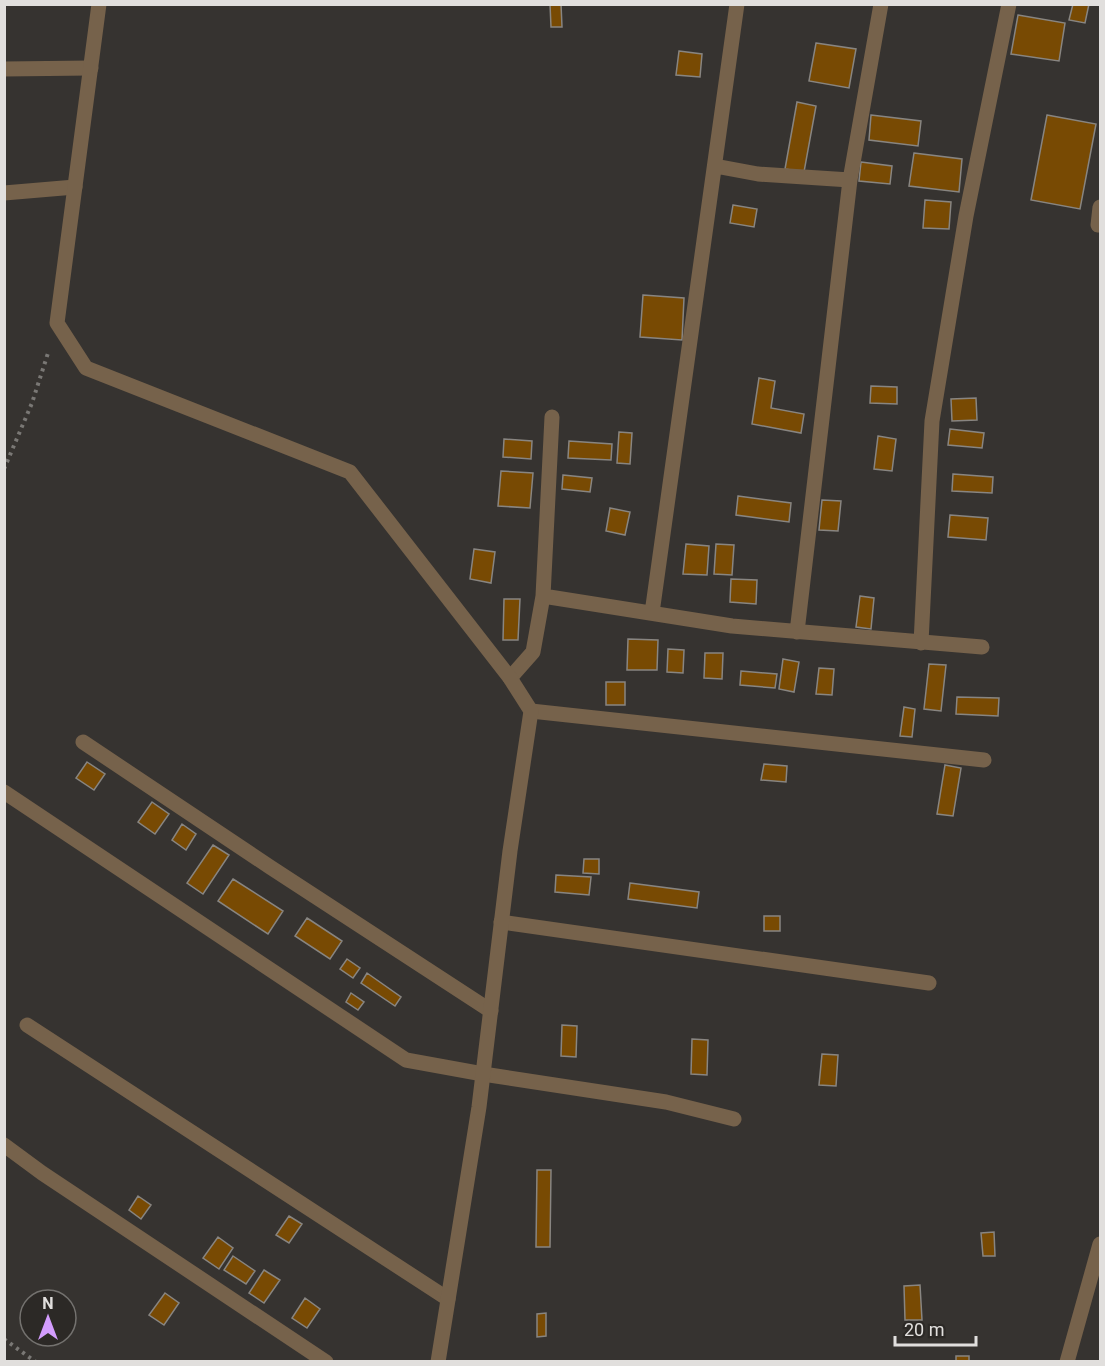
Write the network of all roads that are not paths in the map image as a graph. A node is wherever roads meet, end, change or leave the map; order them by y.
1 (99, 4) edge
2 (737, 4) edge
3 (881, 4) edge
4 (1009, 4) edge
5 (91, 68) junction
6 (4, 69) edge
7 (715, 166) junction
8 (850, 180) junction
9 (75, 187) junction
10 (4, 193) edge
11 (1101, 207) edge
12 (1101, 225) edge
13 (552, 417) dead end
14 (543, 596) junction
15 (652, 614) junction
16 (797, 632) junction
17 (921, 643) junction
18 (982, 647) dead end
19 (510, 678) junction
20 (531, 711) junction
21 (83, 742) dead end
22 (984, 760) dead end
23 (4, 792) edge
24 (501, 922) junction
25 (929, 983) dead end
26 (491, 1011) junction
27 (27, 1025) dead end
28 (483, 1074) junction
29 (734, 1119) dead end
30 (4, 1145) edge
31 (1101, 1244) edge
32 (448, 1299) junction
33 (326, 1362) edge
34 (438, 1362) edge
35 (1067, 1362) edge

1 - 5 street
2 - 7 street
3 - 8 street
4 - 17 street
5 - 6 street
5 - 9 street
7 - 8 street
7 - 15 street
8 - 16 street
9 - 10 street
9 - 19 street
11 - 12 street
13 - 14 street
14 - 15 street
14 - 19 street
15 - 16 street
16 - 17 street
17 - 18 street
19 - 20 street
20 - 22 street
20 - 24 street
21 - 26 street
23 - 28 street
24 - 25 street
24 - 26 street
26 - 28 street
27 - 32 street
28 - 29 street
28 - 32 street
30 - 33 street
31 - 35 street
32 - 34 street

